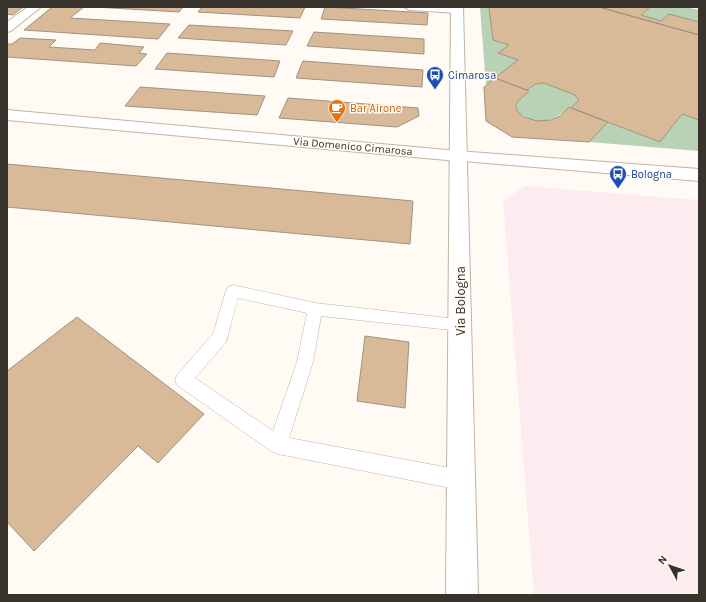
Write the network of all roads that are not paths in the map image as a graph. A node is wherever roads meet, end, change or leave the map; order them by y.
1 (35, 7) edge
2 (410, 7) edge
3 (457, 8) edge
4 (7, 28) edge
5 (7, 115) edge
6 (458, 156) junction
7 (699, 175) edge
8 (315, 309) junction
9 (460, 325) junction
10 (278, 445) junction
11 (461, 480) junction
12 (462, 595) edge

1 - 4 street
2 - 3 street
3 - 6 street, Via Bologna
5 - 6 street, Via Domenico Cimarosa
6 - 7 street, Via Domenico Cimarosa
6 - 9 street, Via Bologna
8 - 9 lane
8 - 10 lane
8 - 10 lane
9 - 11 street, Via Bologna
10 - 11 lane
11 - 12 street, Via Bologna

